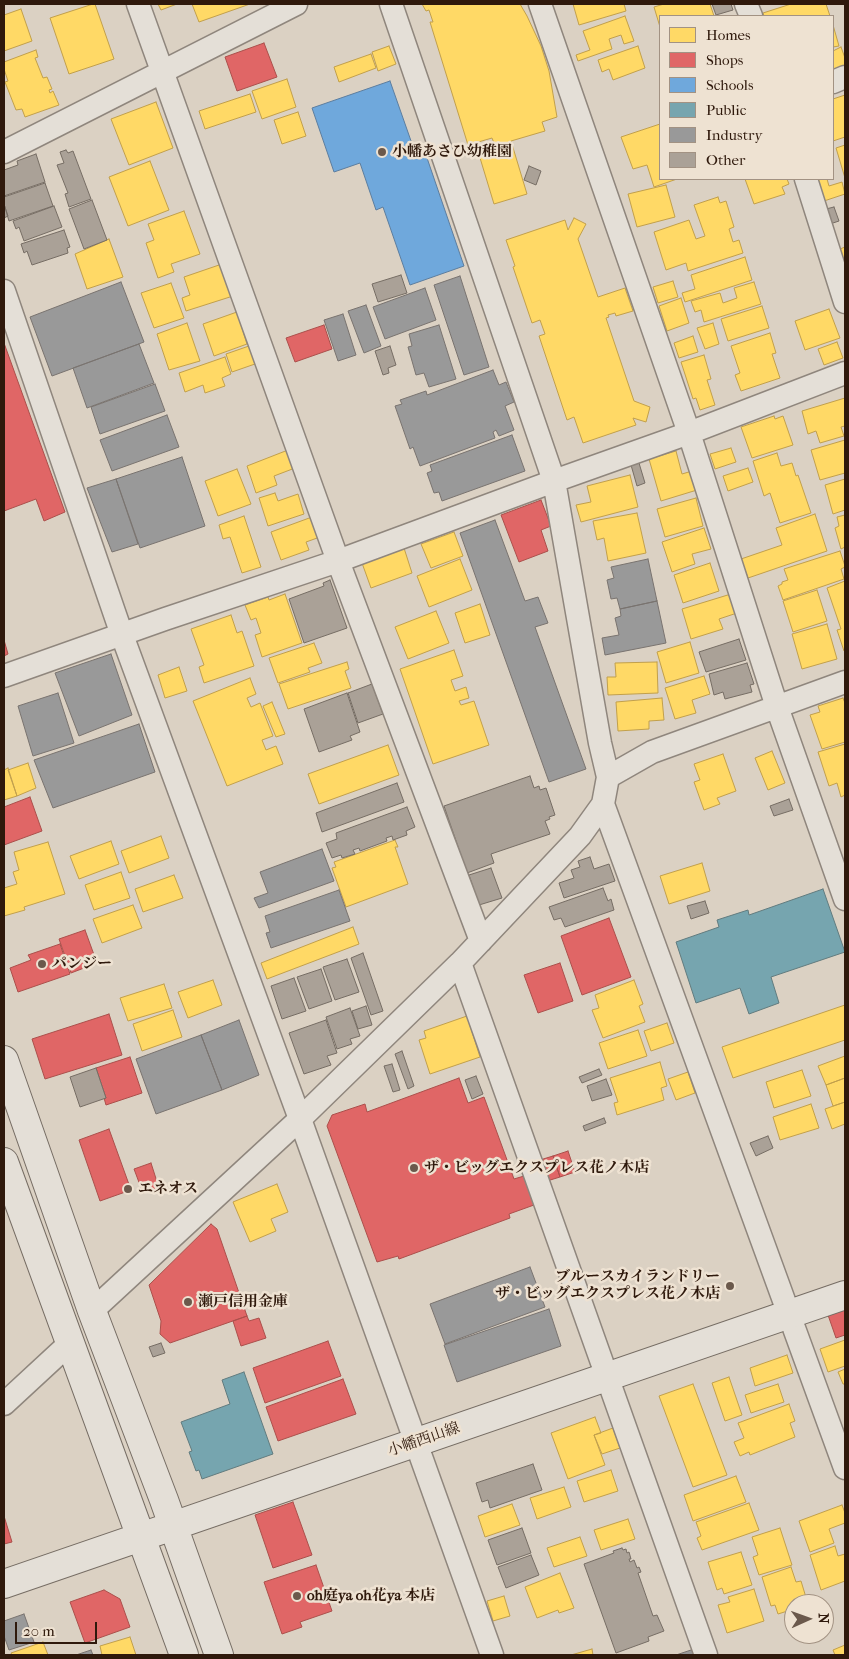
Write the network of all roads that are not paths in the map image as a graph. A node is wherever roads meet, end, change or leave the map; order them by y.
1 (138, 4) edge
2 (296, 4) edge
3 (391, 4) edge
4 (540, 4) edge
5 (162, 73) junction
6 (4, 152) edge
7 (806, 180) edge
8 (4, 291) edge
9 (845, 302) edge
10 (845, 373) edge
11 (689, 433) junction
12 (554, 481) junction
13 (338, 561) junction
14 (122, 635) junction
15 (4, 676) edge
16 (845, 682) edge
17 (777, 707) junction
18 (608, 777) junction
19 (603, 804) junction
20 (845, 898) edge
21 (481, 941) junction
22 (460, 963) junction
23 (4, 1060) edge
24 (300, 1120) junction
25 (4, 1162) edge
26 (845, 1295) edge
27 (92, 1311) junction
28 (790, 1314) junction
29 (70, 1343) junction
30 (607, 1377) junction
31 (4, 1404) edge
32 (416, 1442) junction
33 (845, 1468) edge
34 (173, 1526) junction
35 (141, 1536) junction
36 (4, 1584) edge
37 (184, 1655) edge
38 (219, 1655) edge
39 (492, 1655) edge
40 (706, 1655) edge

1 - 5 street
2 - 5 street
3 - 12 street
4 - 11 street
5 - 6 street
5 - 13 street
7 - 9 street
8 - 14 street
10 - 11 street
11 - 12 street
11 - 17 street
12 - 13 street
12 - 18 street
13 - 14 street
13 - 21 street
14 - 15 street
14 - 24 street
16 - 17 street
17 - 18 street
17 - 20 street
18 - 19 street
19 - 21 street
19 - 28 street
21 - 22 street
22 - 24 street
22 - 30 street
23 - 27 street
24 - 27 street
24 - 32 street
25 - 29 street
26 - 28 street, 小幡西山線
27 - 34 street
28 - 30 street, 小幡西山線
28 - 33 street
29 - 31 street
29 - 35 street
30 - 32 street, 小幡西山線
30 - 40 street
32 - 34 street, 小幡西山線
32 - 39 street
34 - 35 street, 小幡西山線
34 - 38 street
35 - 36 street, 小幡西山線
35 - 37 street

